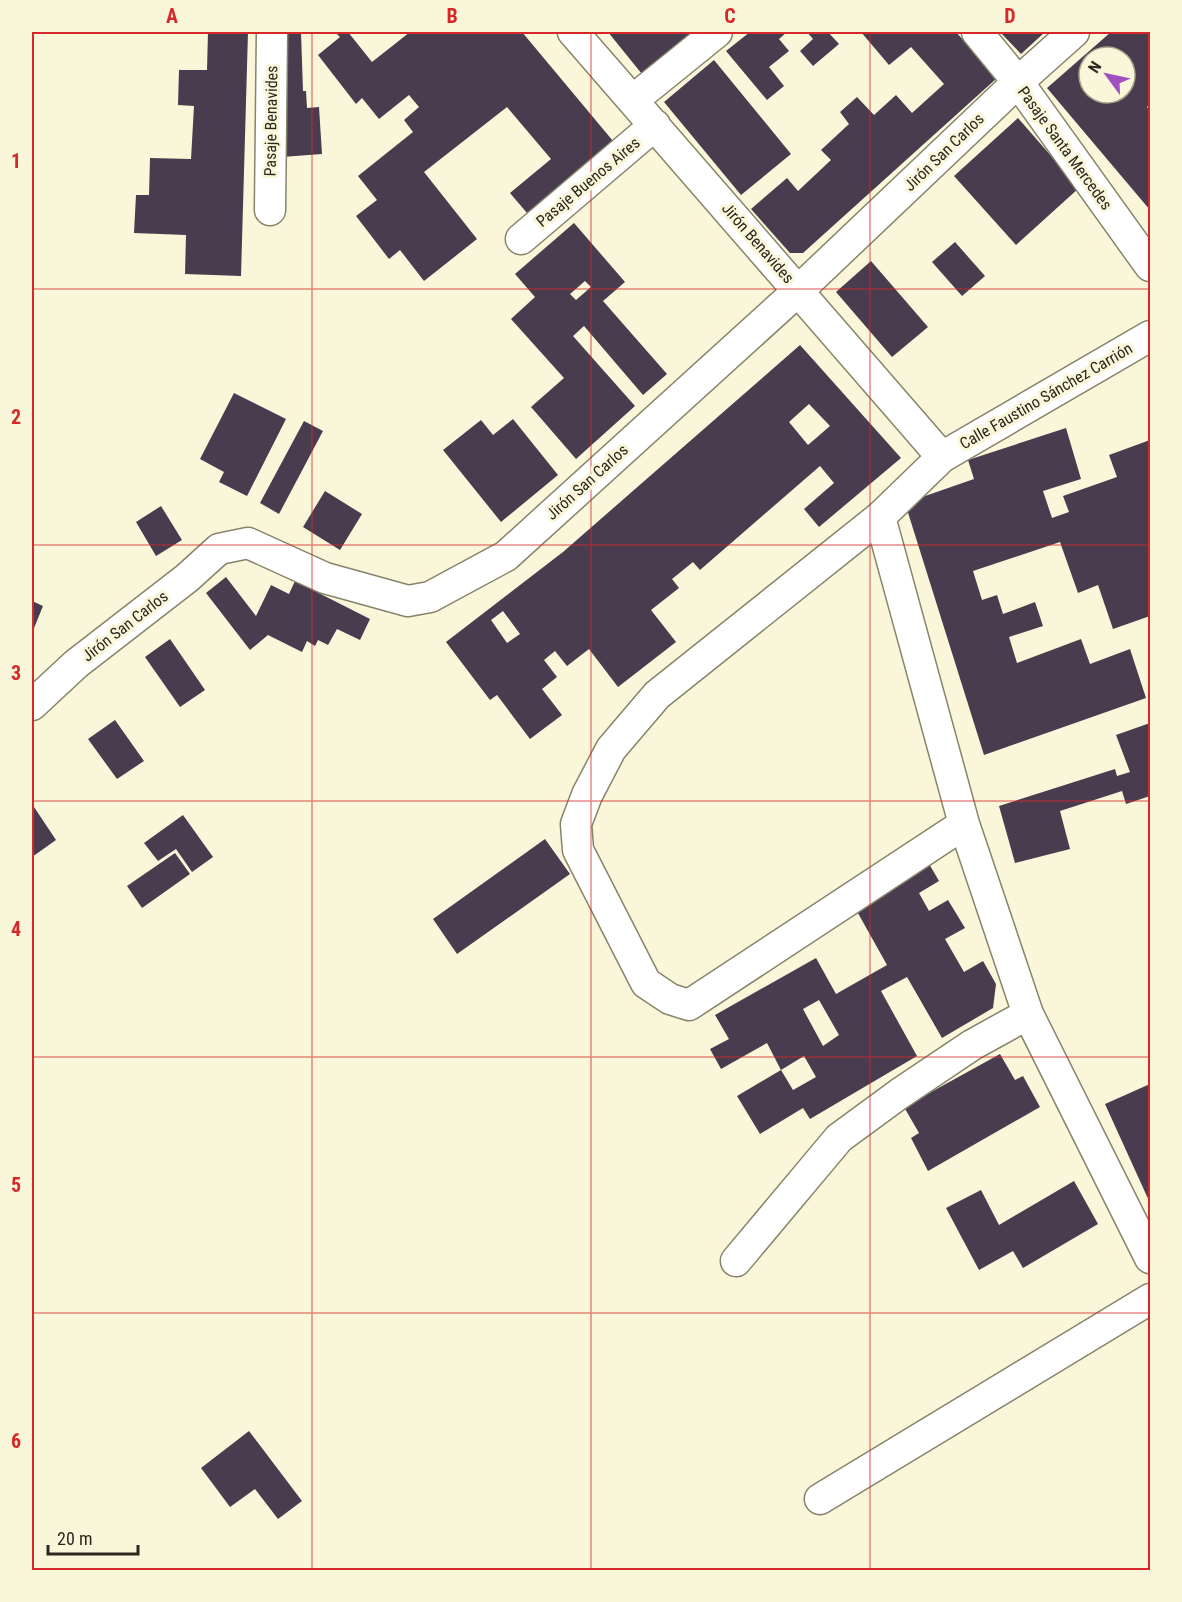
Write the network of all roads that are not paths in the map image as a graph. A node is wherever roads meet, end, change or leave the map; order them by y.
1 (272, 32) edge
2 (573, 32) edge
3 (717, 32) edge
4 (977, 32) edge
5 (1074, 32) edge
6 (1018, 82) junction
7 (633, 100) junction
8 (655, 125) junction
9 (270, 210) dead end
10 (521, 238) dead end
11 (1150, 266) edge
12 (799, 290) junction
13 (1150, 336) edge
14 (942, 457) junction
15 (880, 517) junction
16 (32, 705) edge
17 (964, 824) junction
18 (1028, 1014) junction
19 (1150, 1258) edge
20 (736, 1261) dead end
21 (1150, 1299) edge
22 (820, 1499) dead end

1 - 9 street, Pasaje Benavides
2 - 7 street, Jirón Benavides
3 - 7 street
4 - 6 street, Pasaje Santa Mercedes
5 - 6 street, Jirón San Carlos
6 - 11 street, Pasaje Santa Mercedes
6 - 12 street, Jirón San Carlos
7 - 8 street, Jirón Benavides
8 - 10 street, Pasaje Buenos Aires
8 - 12 street, Jirón Benavides
12 - 14 street, Jirón Benavides
12 - 16 street, Jirón San Carlos
13 - 14 street, Calle Faustino Sánchez Carrión
14 - 15 street, Calle Faustino Sánchez Carrión
15 - 17 street
15 - 17 street, Calle Faustino Sánchez Carrión
17 - 18 street
18 - 19 street
18 - 20 street
21 - 22 street

